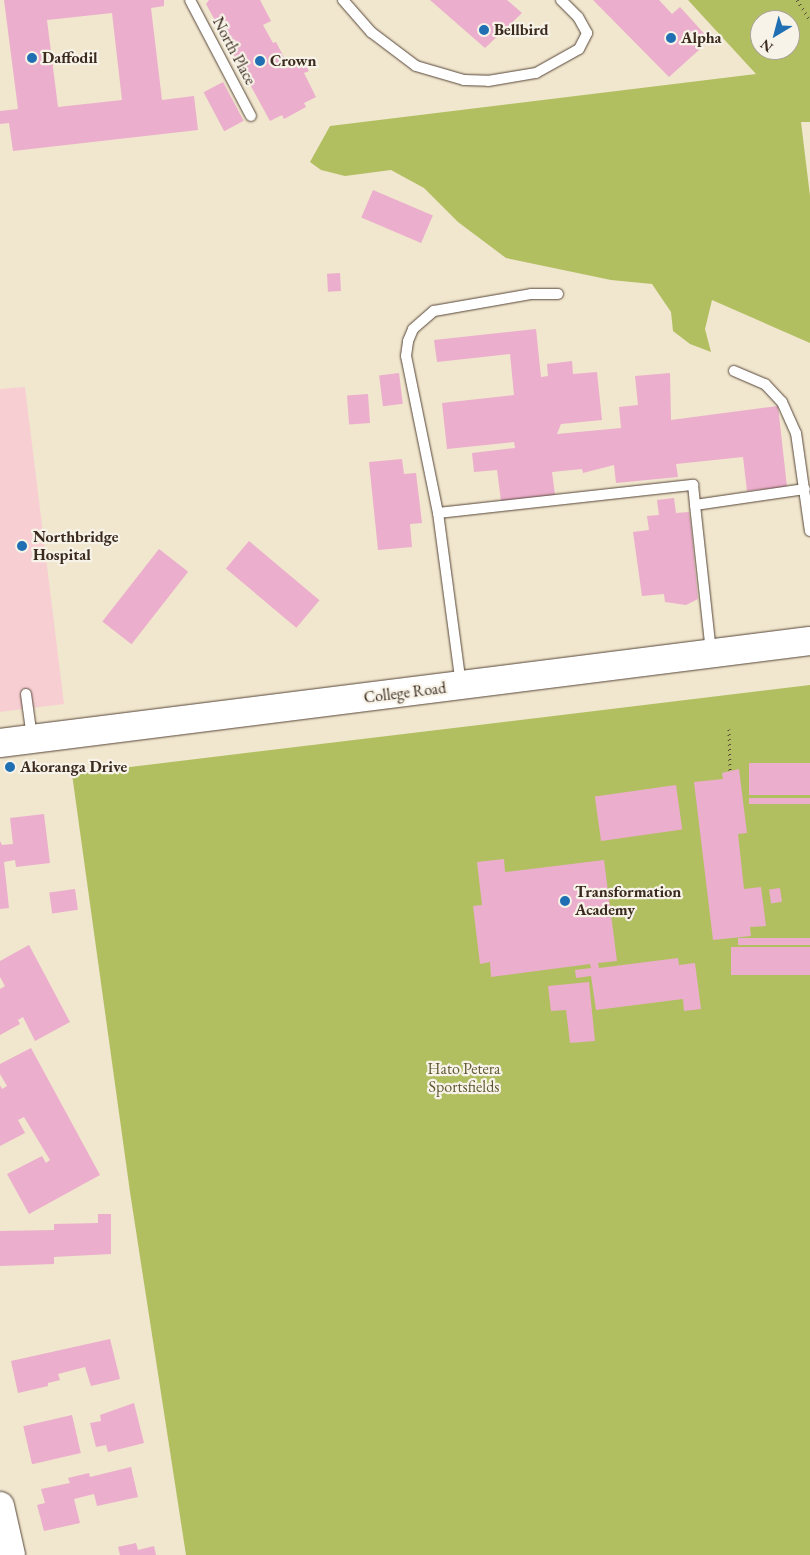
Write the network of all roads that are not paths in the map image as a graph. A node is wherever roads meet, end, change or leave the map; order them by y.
1 (190, 0) edge
2 (342, 0) edge
3 (561, 0) edge
4 (251, 116) dead end
5 (558, 294) dead end
6 (734, 371) dead end
7 (805, 488) junction
8 (695, 505) junction
9 (438, 513) junction
10 (810, 531) edge
11 (810, 641) edge
12 (712, 654) junction
13 (462, 686) junction
14 (26, 694) dead end
15 (32, 738) junction
16 (0, 742) edge
17 (0, 1506) edge
18 (11, 1555) edge

1 - 4 lane, North Place
2 - 3 lane
5 - 9 lane
6 - 7 lane
7 - 8 lane
7 - 10 lane
8 - 9 lane
8 - 12 lane
9 - 13 lane
11 - 12 main road, College Road
12 - 13 main road, College Road
13 - 15 main road, College Road
14 - 15 lane
15 - 16 main road, College Road
17 - 18 main road

